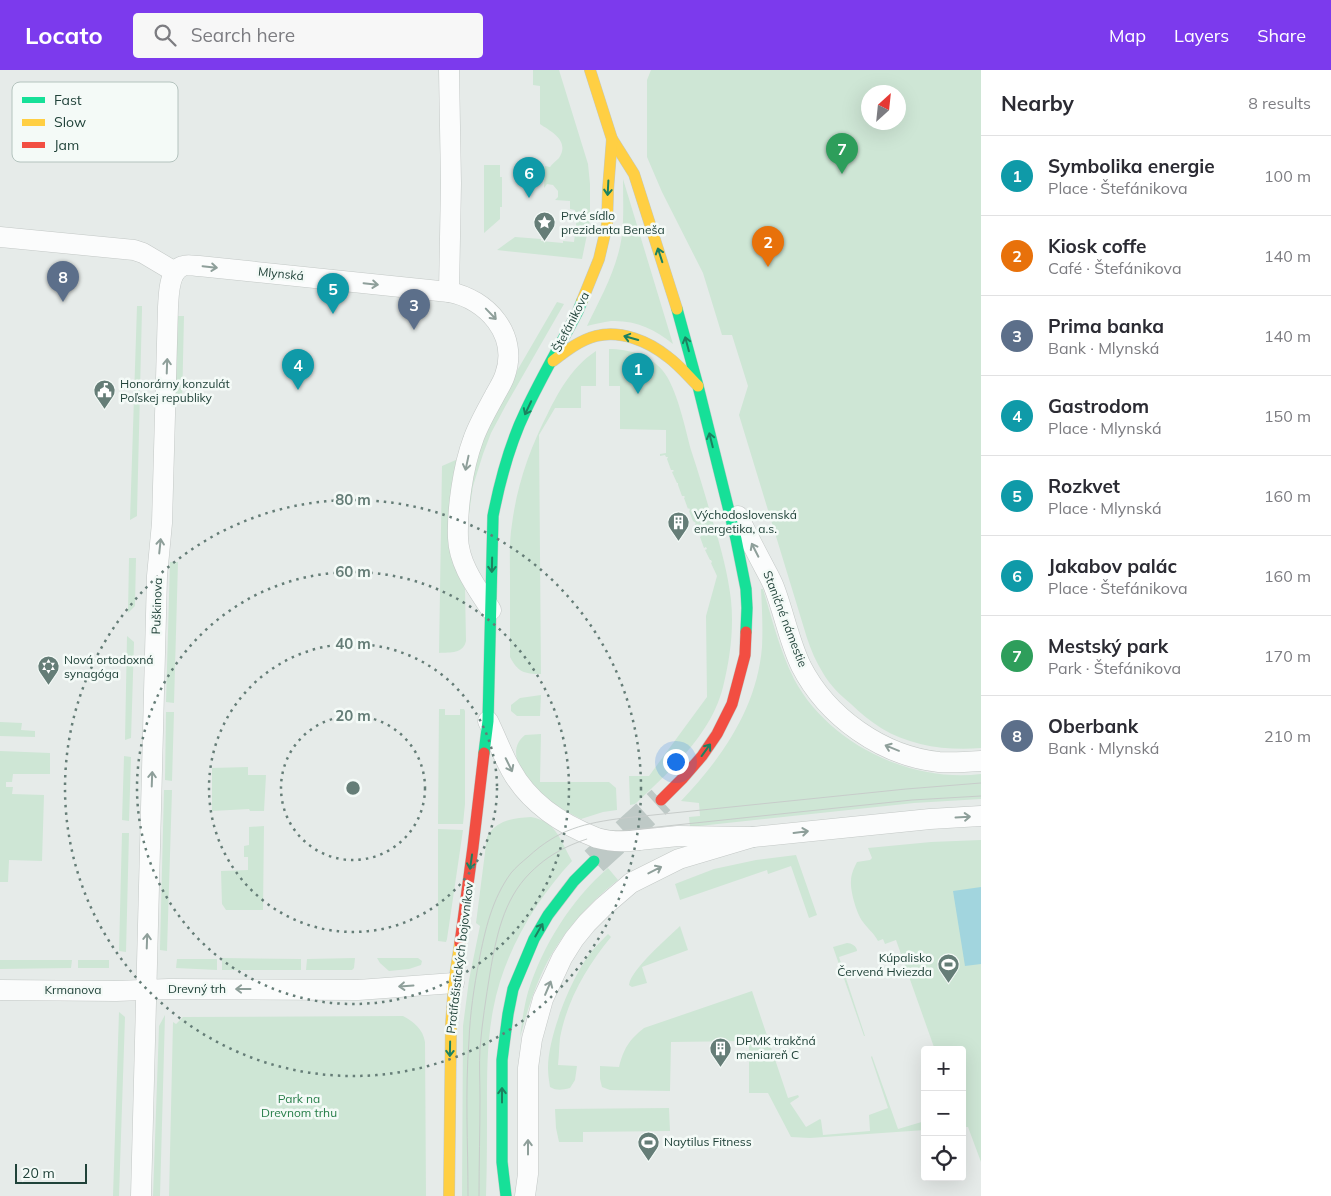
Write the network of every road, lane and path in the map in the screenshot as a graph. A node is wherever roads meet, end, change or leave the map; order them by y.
1 (449, 70) edge
2 (590, 70) edge
3 (612, 139) junction
4 (0, 237) edge
5 (173, 278) junction
6 (449, 292) junction
7 (550, 364) junction
8 (698, 386) junction
9 (723, 488) junction
10 (491, 610) junction
11 (488, 721) junction
12 (981, 761) edge
13 (661, 800) tunnel mouth
14 (981, 816) edge
15 (753, 837) junction
16 (594, 861) tunnel mouth
17 (454, 983) junction
18 (0, 990) edge
19 (147, 990) junction
20 (141, 1196) edge
21 (449, 1196) edge
22 (506, 1196) edge
23 (525, 1196) edge

1 - 6 street
2 - 3 street, Štefánikova
3 -> 7 street, Štefánikova
8 -> 3 street, Štefánikova
4 - 5 street
5 -> 6 street, Mlynská
19 -> 5 street, Puškinova
6 -> 10 street
8 -> 7 street, Štefánikova
7 -> 10 street, Protifašistických bojovníkov
9 -> 8 street, Štefánikova
12 -> 9 street, Staničné námestie
13 -> 9 street
10 - 11 street, Protifašistických bojovníkov
11 -> 15 street, Protifašistických bojovníkov, bridge
11 -> 17 street, Protifašistických bojovníkov
15 -> 14 street
23 -> 15 street
22 -> 16 street
17 -> 19 street, Drevný trh
17 -> 21 street, Protifašistických bojovníkov
18 - 19 street, Krmanova
19 - 20 street

